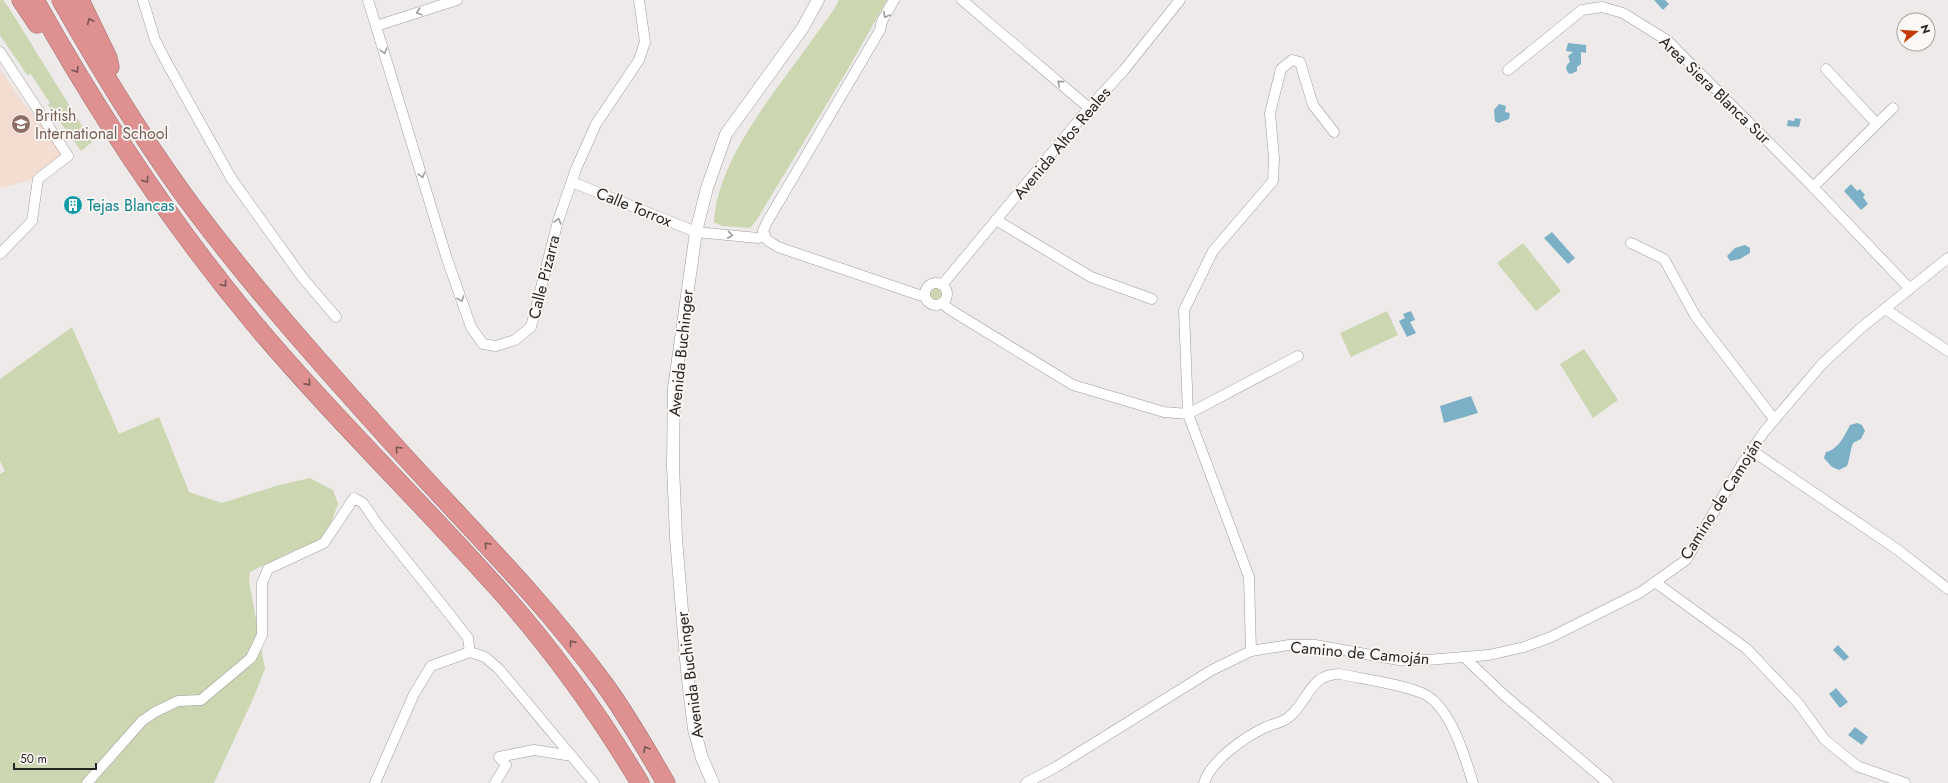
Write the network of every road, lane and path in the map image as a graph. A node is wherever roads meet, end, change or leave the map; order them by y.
1 (21, 0) edge
2 (35, 0) edge
3 (61, 0) edge
4 (80, 0) edge
5 (143, 0) edge
6 (368, 0) edge
7 (457, 0) edge
8 (639, 0) edge
9 (818, 0) edge
10 (894, 0) edge
11 (962, 0) edge
12 (1180, 0) edge
13 (376, 26) junction
14 (63, 50) junction
15 (0, 52) edge
16 (1826, 69) dead end
17 (1508, 70) dead end
18 (118, 97) junction
19 (1089, 108) junction
20 (1893, 108) dead end
21 (1876, 123) junction
22 (1334, 132) dead end
23 (572, 182) junction
24 (1812, 187) junction
25 (996, 220) junction
26 (696, 232) junction
27 (765, 236) junction
28 (1631, 243) dead end
29 (0, 254) edge
30 (1948, 258) edge
31 (942, 284) junction
32 (1910, 289) junction
33 (925, 296) junction
34 (1152, 299) dead end
35 (942, 303) junction
36 (1885, 309) junction
37 (336, 317) dead end
38 (1948, 351) edge
39 (1298, 356) dead end
40 (1188, 414) junction
41 (1774, 419) junction
42 (1751, 450) junction
43 (1655, 582) junction
44 (1948, 589) edge
45 (470, 652) junction
46 (1252, 652) junction
47 (1464, 657) junction
48 (572, 756) junction
49 (87, 783) edge
50 (375, 783) edge
51 (495, 783) edge
52 (594, 783) edge
53 (640, 783) edge
54 (666, 783) edge
55 (713, 783) edge
56 (1026, 783) edge
57 (1204, 783) edge
58 (1473, 783) edge
59 (1608, 783) edge
60 (1905, 783) edge

1 - 14 highway
2 - 14 highway
3 - 18 highway
18 -> 4 highway
5 - 37 street
6 - 13 street, Calle Pizarra
7 -> 13 street
8 - 23 street, Calle Pizarra
9 - 26 street, Avenida Buchinger
10 -> 27 street
19 -> 11 street
12 - 19 street, Avenida Altos Reales
13 -> 23 street, Calle Pizarra
14 -> 53 highway
15 - 29 street
16 - 21 street
17 - 24 street, Area Siera Blanca Sur
54 -> 18 highway
19 - 25 street, Avenida Altos Reales
20 - 21 street
21 - 24 street
22 - 40 street
23 - 26 street, Calle Torrox
24 - 32 street, Area Siera Blanca Sur
25 - 31 street, Avenida Altos Reales
25 - 34 street
26 -> 27 street, Calle Torrox
26 - 55 street, Avenida Buchinger
27 - 33 street
28 - 41 street
30 - 32 street, Camino de Camoján
31 - 33 street
31 - 35 street
32 - 36 street, Camino de Camoján
33 - 35 street
35 - 40 street
36 - 38 street
36 - 41 street, Camino de Camoján
39 - 40 street
40 - 46 street
41 - 42 street, Camino de Camoján
42 - 43 street, Camino de Camoján
42 - 44 street
43 - 47 street, Camino de Camoján
43 - 60 street
45 - 48 street
45 - 49 street
45 - 50 street
46 - 47 street, Camino de Camoján
46 - 56 street, Camino de Camoján
47 - 59 street
48 - 51 street
48 - 52 street
57 - 58 street

